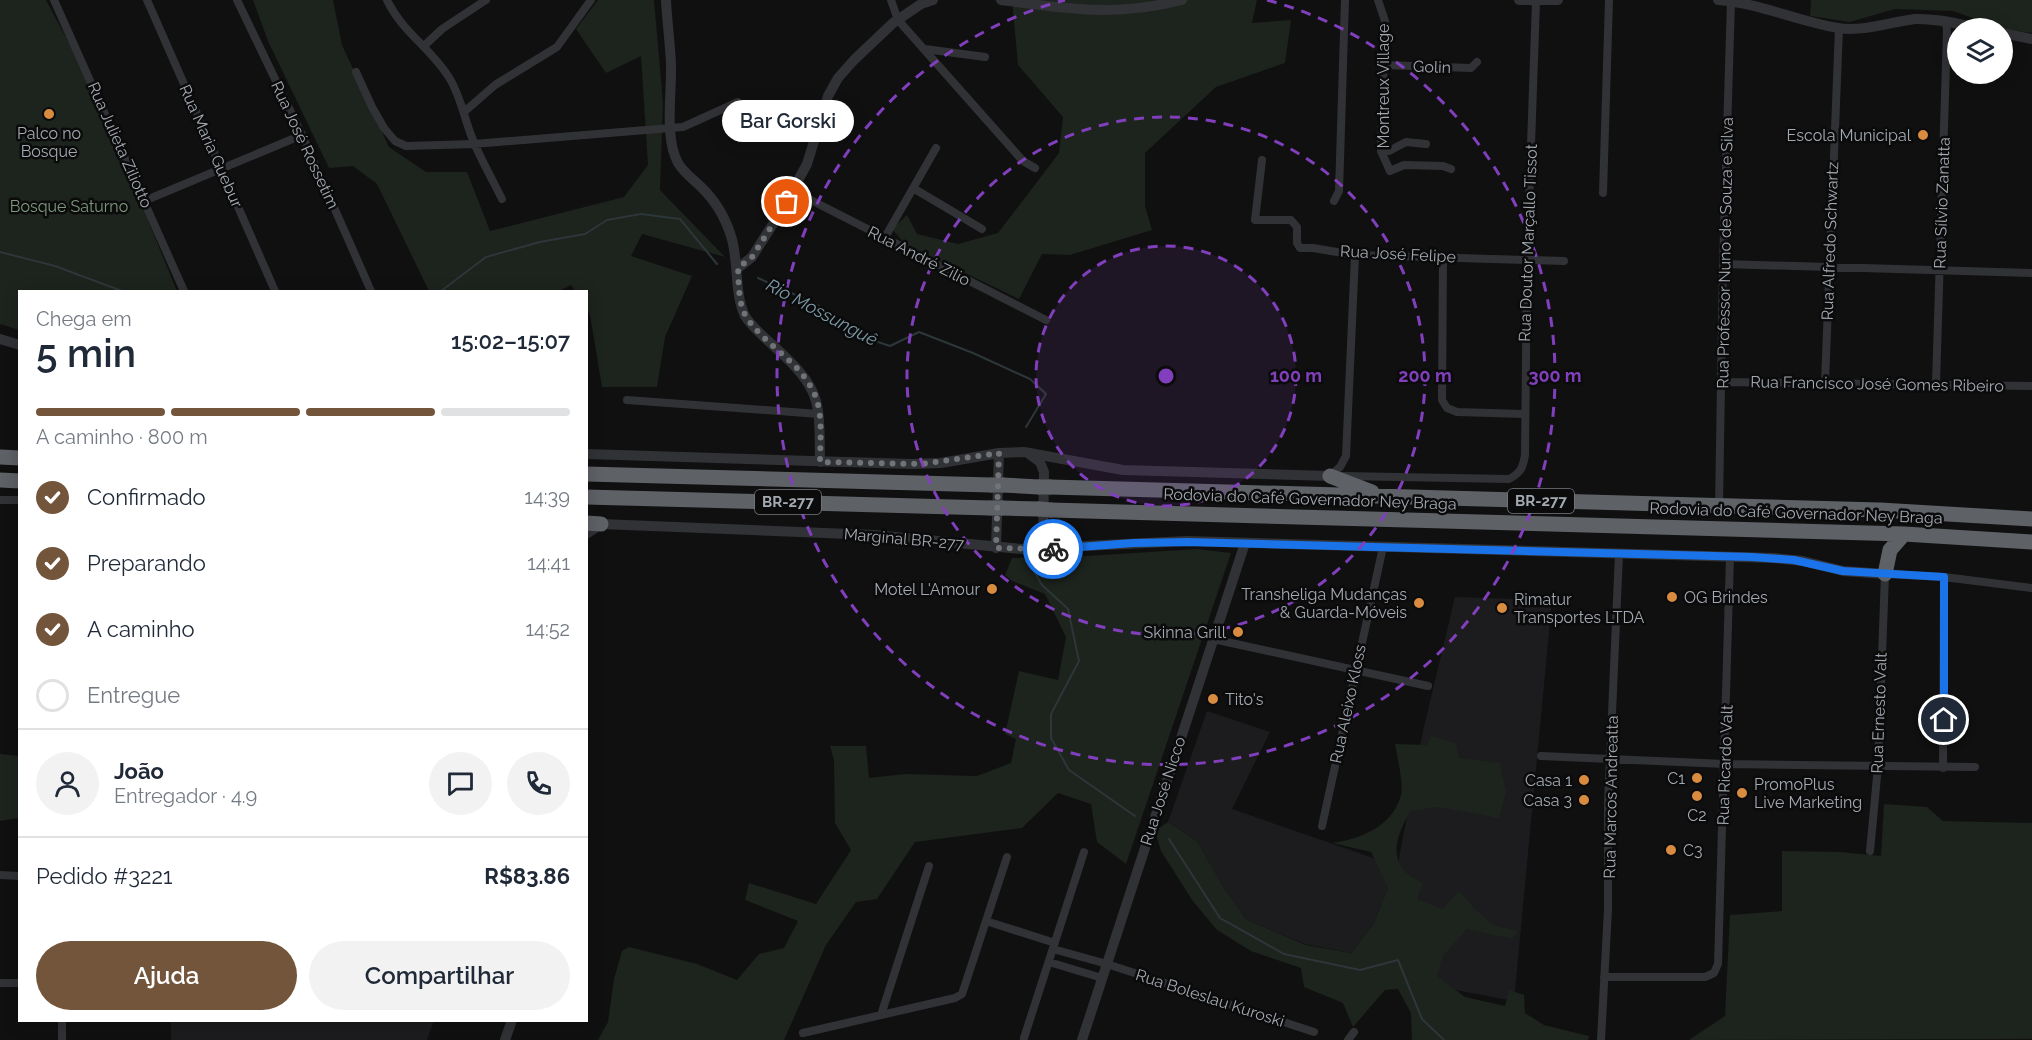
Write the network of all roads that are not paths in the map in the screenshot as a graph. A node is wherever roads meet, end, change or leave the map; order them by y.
1 (54, 0) edge
2 (147, 0) edge
3 (237, 0) edge
4 (387, 0) edge
5 (486, 0) edge
6 (591, 0) edge
7 (666, 0) edge
8 (891, 0) edge
9 (933, 0) edge
10 (1000, 0) edge
11 (1182, 0) edge
12 (1345, 0) edge
13 (1378, 0) edge
14 (1519, 0) edge
15 (1558, 0) edge
16 (1609, 0) edge
17 (1718, 0) edge
18 (1536, 1) edge
19 (1731, 1) edge
20 (898, 20) junction
21 (1946, 22) joint
22 (1839, 28) junction
23 (2013, 35) edge
24 (2032, 39) edge
25 (424, 46) junction
26 (925, 49) junction
27 (985, 57) dead end
28 (1477, 62) dead end
29 (1384, 65) junction
30 (356, 72) dead end
31 (744, 110) dead end
32 (464, 112) junction
33 (671, 128) junction
34 (302, 135) junction
35 (474, 144) junction
36 (1426, 144) dead end
37 (936, 148) dead end
38 (1381, 151) junction
39 (1262, 160) dead end
40 (1035, 168) dead end
41 (221, 169) junction
42 (1451, 169) dead end
43 (913, 188) junction
44 (793, 191) junction
45 (1603, 193) dead end
46 (502, 199) dead end
47 (144, 201) junction
48 (1334, 201) dead end
49 (982, 229) dead end
50 (884, 239) junction
51 (1355, 255) junction
52 (1443, 256) junction
53 (1527, 260) junction
54 (1564, 261) dead end
55 (1723, 264) junction
56 (1829, 266) junction
57 (738, 268) junction
58 (1940, 271) junction
59 (2032, 273) edge
60 (183, 290) edge
61 (275, 290) edge
62 (371, 290) edge
63 (1046, 320) dead end
64 (0, 339) edge
65 (18, 344) edge
66 (1722, 382) junction
67 (1825, 382) junction
68 (1936, 384) junction
69 (2032, 386) edge
70 (627, 400) dead end
71 (819, 414) junction
72 (1524, 414) junction
73 (1024, 452) junction
74 (999, 453) junction
75 (588, 454) edge
76 (0, 457) edge
77 (18, 458) edge
78 (820, 462) junction
79 (588, 474) edge
80 (1330, 476) junction
81 (0, 480) edge
82 (18, 481) edge
83 (1384, 496) junction
84 (588, 497) edge
85 (0, 500) edge
86 (18, 500) edge
87 (1719, 506) junction
88 (2032, 519) edge
89 (594, 523) edge
90 (1904, 534) junction
91 (2032, 542) edge
92 (1245, 543) junction
93 (1383, 547) junction
94 (996, 548) junction
95 (1043, 549) junction
96 (1619, 554) junction
97 (1730, 557) junction
98 (1885, 574) junction
99 (1944, 577) junction
100 (2032, 588) edge
101 (1214, 639) junction
102 (1356, 670) junction
103 (1428, 686) dead end
104 (1541, 756) dead end
105 (1610, 758) junction
106 (1725, 764) junction
107 (1878, 766) junction
108 (1975, 767) dead end
109 (1943, 768) junction
110 (1322, 826) dead end
111 (1870, 851) dead end
112 (1084, 852) dead end
113 (1007, 857) dead end
114 (929, 866) dead end
115 (0, 875) edge
116 (18, 876) edge
117 (986, 921) junction
118 (1054, 946) junction
119 (1049, 962) junction
120 (1107, 964) junction
121 (1604, 977) junction
122 (1102, 978) junction
123 (0, 983) edge
124 (18, 983) edge
125 (881, 1015) junction
126 (62, 1022) edge
127 (511, 1022) edge
128 (803, 1032) dead end
129 (1314, 1032) dead end
130 (1354, 1032) dead end
131 (1024, 1038) dead end
132 (62, 1040) edge
133 (505, 1040) edge
134 (1082, 1040) edge
135 (1348, 1040) edge
136 (1601, 1040) edge

1 - 47 street, Rua Julieta Ziliotto
2 - 41 street, Rua Maria Guebur
3 - 34 street, Rua José Rossetim
4 - 25 street
5 - 25 street
6 - 32 street
7 - 33 street
8 - 20 street
9 - 20 street
10 - 11 street
12 - 48 street
13 - 29 street, Montreux Village
14 - 18 street
15 - 18 street
16 - 45 street
17 - 19 street
18 - 53 street, Rua Doutor Marçallo Tissot
19 - 22 street
19 - 55 street, Rua Professor Nuno de Souza e Silva
20 - 26 street
20 - 44 street
21 - 22 street
21 - 58 street, Rua Sílvio Zanatta
22 - 56 street, Rua Alfredo Schwartz
23 - 24 street
25 - 32 street
26 - 27 street
26 - 40 street
28 - 29 street, Golin
29 - 38 street, Montreux Village
30 - 35 street
31 - 33 street
32 - 35 street
33 - 35 street
33 - 57 street
34 - 41 street
34 - 62 street, Rua José Rossetim
35 - 46 street
36 - 38 street
37 - 43 street
38 - 42 street, Montreux Village
39 - 51 street, Rua José Felipe
41 - 47 street
41 - 61 street, Rua Maria Guebur
43 - 49 street
43 - 50 street
44 - 50 street, Rua André Zilio
44 - 57 street
47 - 60 street, Rua Julieta Ziliotto
50 - 63 street, Rua André Zilio
51 - 52 street, Rua José Felipe
51 - 80 street
52 - 53 street, Rua José Felipe
52 - 72 street
53 - 54 street, Rua José Felipe
53 - 72 street, Rua Doutor Marçallo Tissot
55 - 56 street
55 - 66 street, Rua Professor Nuno de Souza e Silva
56 - 58 street
56 - 67 street, Rua Alfredo Schwartz
57 - 71 street
58 - 59 street
58 - 68 street, Rua Sílvio Zanatta
64 - 65 street
66 - 67 street, Rua Francisco José Gomes Ribeiro
66 - 87 street, Rua Professor Nuno de Souza e Silva
67 - 68 street, Rua Francisco José Gomes Ribeiro
68 - 69 street, Rua Francisco José Gomes Ribeiro
70 - 71 street
71 - 78 street
72 - 80 street, Rua Doutor Marçallo Tissot
73 - 74 street
73 - 80 street
73 - 95 street
74 - 78 street
74 - 94 street
75 - 78 street
76 - 77 highway
79 - 83 highway, Rodovia do Café Governador Ney Braga / BR-277
80 - 83 highway
81 - 82 highway
83 - 87 highway, Rodovia do Café Governador Ney Braga / BR-277
84 - 90 highway, Rodovia do Café Governador Ney Braga / BR-277
85 - 86 street
87 - 88 highway, Rodovia do Café Governador Ney Braga / BR-277
89 - 94 street, Marginal BR-277
90 - 91 highway, Rodovia do Café Governador Ney Braga / BR-277
90 - 98 highway
92 - 93 street, Marginal BR-277
92 - 95 street, Marginal BR-277
92 - 101 street, Rua José Nicco
93 - 96 street, Marginal BR-277
93 - 102 street, Rua Aleixo Kloss
94 - 95 street, Marginal BR-277
96 - 97 street, Marginal BR-277
96 - 105 street, Rua Marcos Andreatta
97 - 98 street, Marginal BR-277
97 - 106 street, Rua Ricardo Valt
98 - 99 street, Marginal BR-277
98 - 107 street, Rua Ernesto Valt
99 - 100 street, Marginal BR-277
99 - 109 street
101 - 102 street
101 - 120 street, Rua José Nicco
102 - 103 street
102 - 110 street, Rua Aleixo Kloss
104 - 105 street
105 - 106 street
105 - 121 street, Rua Marcos Andreatta
106 - 107 street
106 - 121 street, Rua Ricardo Valt
107 - 109 street
107 - 111 street, Rua Ernesto Valt
108 - 109 street
112 - 118 street
113 - 117 street
114 - 125 street
115 - 116 street
117 - 118 street, Rua Boleslau Kuroski
117 - 125 street
118 - 119 street
118 - 120 street, Rua Boleslau Kuroski
119 - 122 street
119 - 131 street
120 - 122 street, Rua José Nicco
120 - 129 street, Rua Boleslau Kuroski
121 - 136 street, Rua Marcos Andreatta
122 - 134 street, Rua José Nicco
123 - 124 street
125 - 128 street
126 - 132 street
127 - 133 street
130 - 135 street

